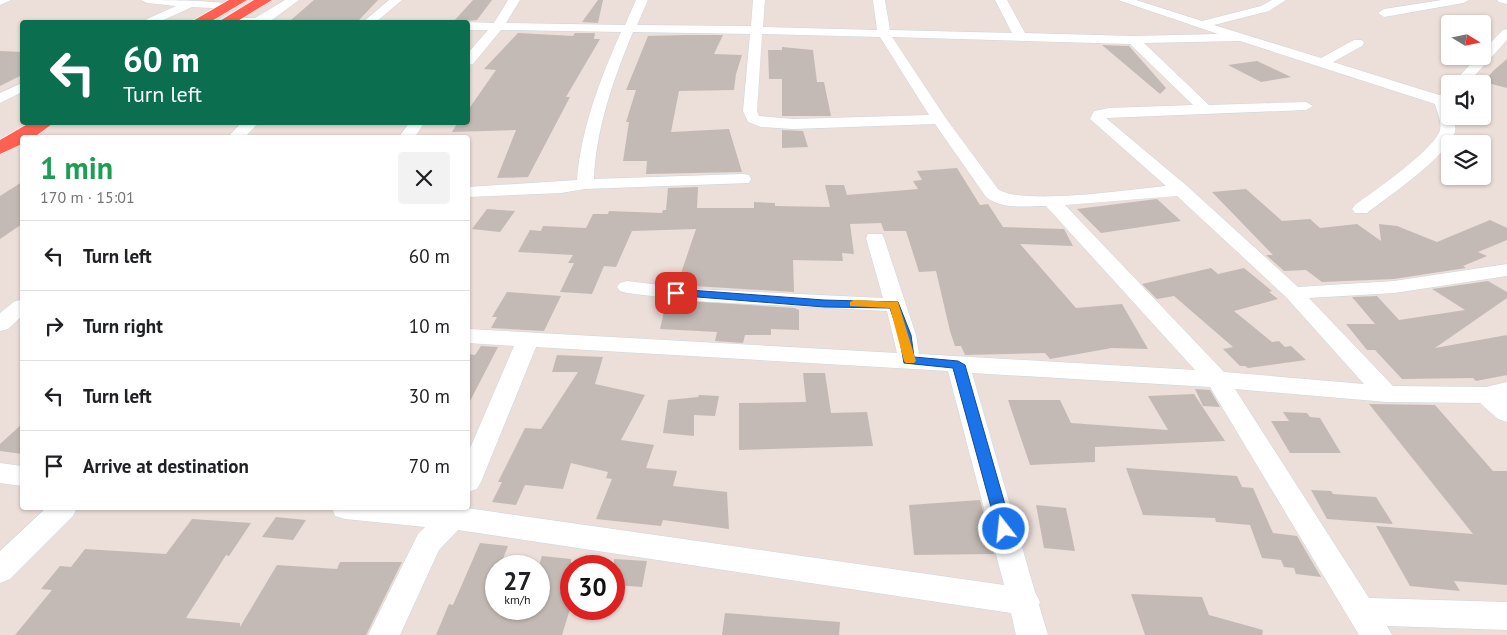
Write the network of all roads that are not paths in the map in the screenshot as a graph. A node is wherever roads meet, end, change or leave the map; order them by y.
1 (5, 0) edge
2 (147, 0) edge
3 (396, 0) edge
4 (514, 0) edge
5 (642, 0) edge
6 (759, 0) edge
7 (880, 0) edge
8 (1001, 0) edge
9 (1124, 0) edge
10 (1280, 0) edge
11 (1463, 0) edge
12 (1503, 0) edge
13 (263, 1) edge
14 (1507, 1) edge
15 (0, 2) edge
16 (192, 2) edge
17 (290, 2) edge
18 (235, 3) edge
19 (1384, 13) dead end
20 (155, 20) edge
21 (203, 20) edge
22 (234, 20) edge
23 (261, 20) edge
24 (371, 20) edge
25 (1203, 24) junction
26 (470, 26) edge
27 (497, 27) junction
28 (628, 29) junction
29 (755, 30) junction
30 (1507, 33) edge
31 (884, 34) junction
32 (1244, 37) junction
33 (1020, 38) junction
34 (1133, 40) junction
35 (1358, 43) dead end
36 (470, 54) edge
37 (1322, 62) junction
38 (1467, 75) edge
39 (20, 88) edge
40 (1441, 96) edge
41 (0, 99) edge
42 (1306, 106) dead end
43 (1206, 110) junction
44 (20, 118) edge
45 (940, 119) junction
46 (41, 125) edge
47 (249, 125) edge
48 (416, 125) edge
49 (1448, 125) edge
50 (0, 129) edge
51 (23, 135) edge
52 (237, 135) edge
53 (407, 135) edge
54 (20, 137) edge
55 (0, 148) edge
56 (743, 179) dead end
57 (585, 184) junction
58 (1181, 190) junction
59 (470, 192) edge
60 (1051, 201) junction
61 (1361, 209) dead end
62 (876, 238) dead end
63 (1507, 270) edge
64 (627, 287) dead end
65 (1293, 293) junction
66 (894, 305) junction
67 (20, 308) edge
68 (0, 324) edge
69 (470, 336) edge
70 (528, 339) junction
71 (909, 360) junction
72 (958, 365) junction
73 (1217, 379) junction
74 (1496, 392) edge
75 (1387, 394) junction
76 (1507, 413) edge
77 (0, 474) edge
78 (20, 476) edge
79 (470, 477) edge
80 (61, 510) edge
81 (389, 510) edge
82 (454, 513) edge
83 (0, 570) edge
84 (1025, 602) junction
85 (1507, 616) edge
86 (1369, 623) edge
87 (384, 635) edge
88 (1032, 635) edge

1 - 15 street
2 - 16 street
3 - 24 street
4 - 27 street
5 - 28 street
6 - 29 street
7 - 31 street
8 - 33 street
9 - 25 street
10 - 25 street
11 - 19 street
12 - 14 street
13 - 17 street
13 - 22 highway
16 - 18 street
16 - 20 street
17 - 23 street
18 - 21 highway
25 - 32 street
26 - 27 street
27 - 28 street
27 - 36 street
28 - 29 street
28 - 57 street
29 - 31 street
29 - 45 street
30 - 38 street
31 - 33 street
31 - 45 street
32 - 34 street
32 - 37 street
33 - 34 street
34 - 43 street
35 - 37 street
37 - 40 street
39 - 41 street
42 - 43 street
43 - 58 street
44 - 50 highway
45 - 60 street
46 - 51 highway
47 - 52 street
48 - 53 street
49 - 61 street
54 - 55 highway
56 - 57 street
57 - 59 street
58 - 60 street
58 - 65 street
60 - 73 street
62 - 66 street
63 - 65 street
64 - 66 street
65 - 75 street
66 - 71 street
67 - 68 street
69 - 70 street
70 - 71 street
70 - 79 street
71 - 72 street
72 - 73 street
72 - 84 street
73 - 75 street
73 - 86 street
74 - 75 street
74 - 76 street
77 - 78 street
80 - 83 street
81 - 82 street
82 - 84 street
82 - 87 street
84 - 88 street
85 - 86 street

